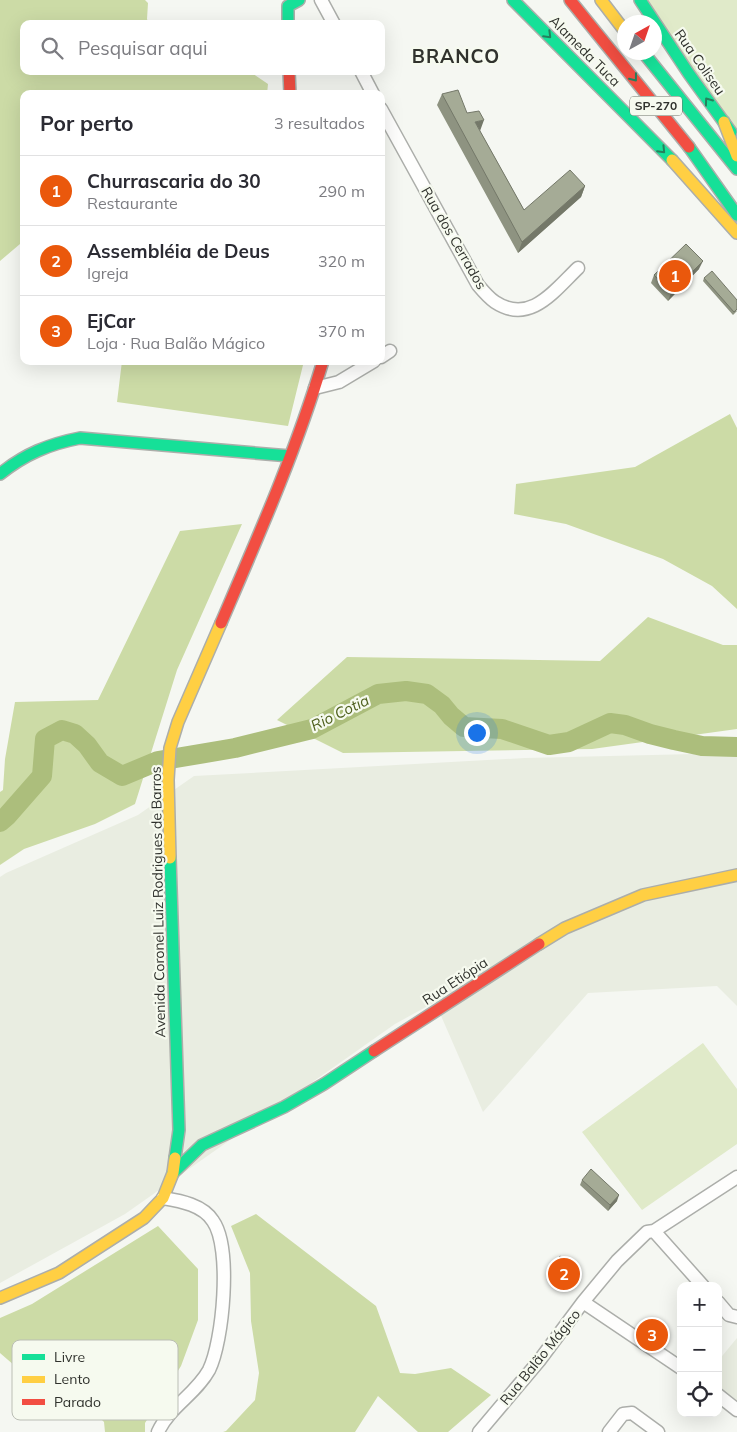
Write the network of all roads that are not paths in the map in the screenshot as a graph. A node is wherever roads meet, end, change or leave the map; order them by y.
1 (321, 0) edge
2 (513, 0) edge
3 (570, 0) edge
4 (600, 0) edge
5 (640, 0) edge
6 (288, 2) edge
7 (288, 20) edge
8 (332, 20) edge
9 (617, 21) edge
10 (649, 60) edge
11 (289, 75) edge
12 (363, 75) edge
13 (290, 90) edge
14 (371, 90) edge
15 (385, 116) edge
16 (724, 122) junction
17 (737, 140) edge
18 (737, 156) edge
19 (737, 169) edge
20 (737, 215) edge
21 (737, 233) edge
22 (578, 268) dead end
23 (321, 365) edge
24 (367, 365) edge
25 (315, 388) junction
26 (290, 456) junction
27 (0, 474) edge
28 (737, 875) edge
29 (179, 1130) junction
30 (202, 1145) junction
31 (173, 1173) junction
32 (737, 1177) edge
33 (163, 1198) junction
34 (654, 1231) junction
35 (700, 1282) edge
36 (0, 1298) edge
37 (583, 1302) junction
38 (722, 1307) edge
39 (737, 1317) edge
40 (677, 1365) edge
41 (722, 1398) edge
42 (178, 1406) edge
43 (737, 1410) edge
44 (166, 1420) edge
45 (158, 1432) edge
46 (479, 1432) edge
47 (609, 1432) edge
48 (658, 1432) edge

1 - 8 street
2 -> 21 main road, Alameda Tuca
3 -> 20 main road, SP-270
4 - 9 main road
16 -> 5 main road, Rua Coliseu
6 - 7 main road
10 - 19 main road, SP-270
11 - 13 main road
12 - 14 street
15 - 22 street, Rua dos Cerrados
16 - 17 main road, Rua Coliseu
16 - 18 main road
23 - 25 main road, Avenida Coronel Luiz Rodrigues de Barros
24 - 25 street
25 - 26 main road, Avenida Coronel Luiz Rodrigues de Barros
26 - 27 main road
26 - 29 main road, Avenida Coronel Luiz Rodrigues de Barros
28 - 30 main road, Rua Etiópia
29 - 30 main road
29 - 31 main road, Avenida Coronel Luiz Rodrigues de Barros
30 - 31 main road, Rua Etiópia
31 - 33 main road, Avenida Coronel Luiz Rodrigues de Barros
32 - 34 street
33 - 36 main road
33 - 42 street
34 - 35 street
34 - 37 street
37 - 40 street, Rua Balão Mágico
37 - 46 street, Rua Balão Mágico
38 - 39 street
41 - 43 street
44 - 45 street
47 - 48 street

